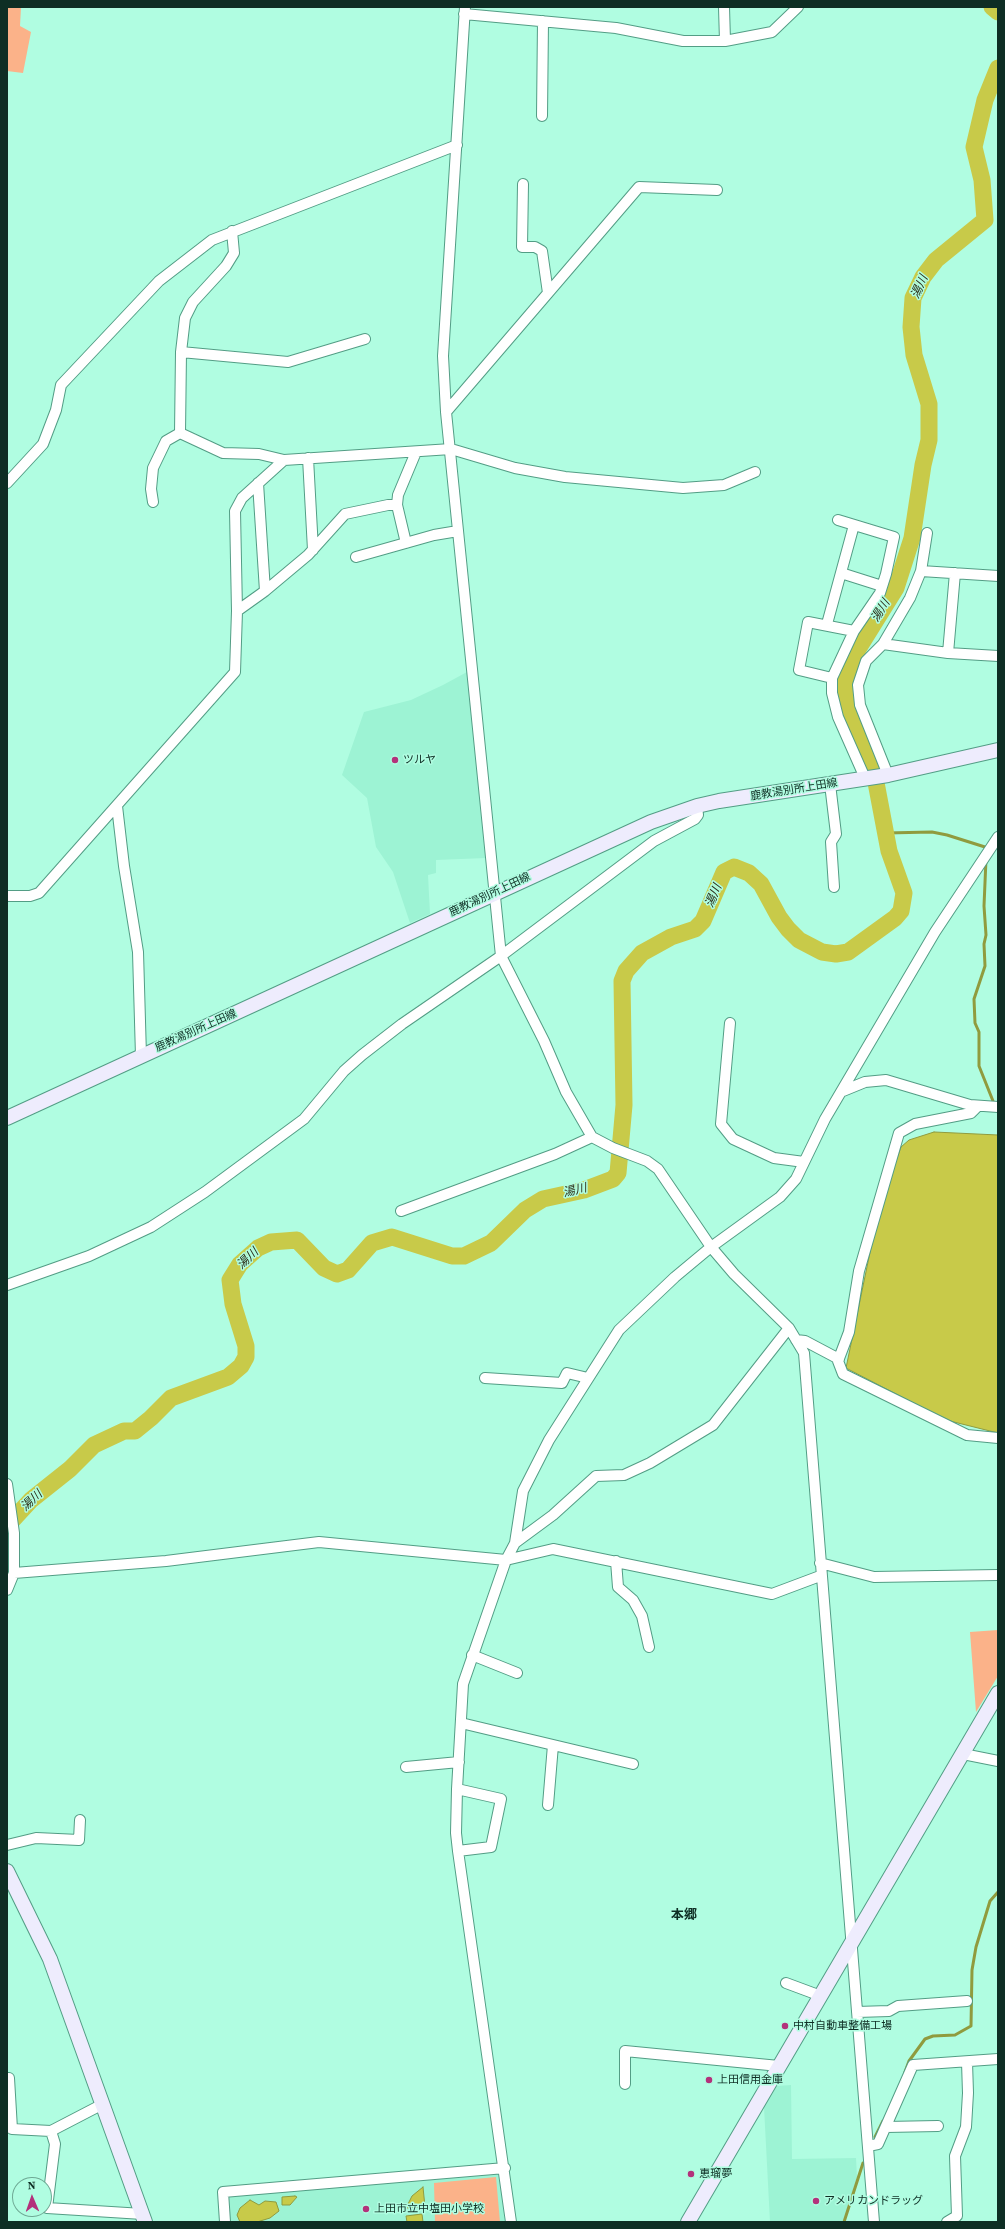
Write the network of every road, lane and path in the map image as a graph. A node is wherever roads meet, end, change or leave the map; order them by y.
1 (724, 7) edge
2 (798, 7) edge
3 (465, 11) edge
4 (543, 21) junction
5 (726, 41) junction
6 (542, 116) dead end
7 (457, 145) junction
8 (523, 184) dead end
9 (716, 190) dead end
10 (232, 231) junction
11 (548, 293) junction
12 (365, 339) dead end
13 (181, 352) junction
14 (446, 412) junction
15 (180, 433) junction
16 (451, 449) junction
17 (416, 452) junction
18 (308, 458) junction
19 (284, 460) junction
20 (754, 472) dead end
21 (7, 483) edge
22 (258, 483) junction
23 (153, 502) dead end
24 (397, 505) junction
25 (838, 520) dead end
26 (854, 525) junction
27 (458, 532) junction
28 (927, 533) dead end
29 (406, 543) junction
30 (313, 550) junction
31 (356, 557) dead end
32 (921, 571) junction
33 (841, 573) junction
34 (955, 573) junction
35 (998, 576) edge
36 (882, 586) junction
37 (265, 591) junction
38 (237, 611) junction
39 (827, 624) junction
40 (854, 631) junction
41 (883, 644) junction
42 (948, 653) junction
43 (998, 656) edge
44 (832, 678) junction
45 (998, 750) edge
46 (886, 776) junction
47 (866, 778) junction
48 (830, 784) junction
49 (117, 806) junction
50 (697, 806) junction
51 (998, 837) edge
52 (834, 887) dead end
53 (495, 893) junction
54 (7, 896) edge
55 (501, 956) junction
56 (730, 1023) dead end
57 (141, 1056) junction
58 (843, 1090) junction
59 (978, 1106) junction
60 (998, 1107) edge
61 (7, 1118) edge
62 (592, 1137) junction
63 (804, 1162) junction
64 (401, 1211) dead end
65 (711, 1247) junction
66 (7, 1285) edge
67 (789, 1328) junction
68 (796, 1340) junction
69 (839, 1359) junction
70 (485, 1378) dead end
71 (588, 1378) junction
72 (998, 1438) edge
73 (7, 1484) edge
74 (515, 1542) junction
75 (506, 1560) junction
76 (616, 1561) junction
77 (820, 1563) junction
78 (14, 1573) junction
79 (998, 1575) edge
80 (820, 1576) junction
81 (7, 1590) edge
82 (649, 1647) dead end
83 (472, 1655) junction
84 (517, 1673) dead end
85 (998, 1693) edge
86 (461, 1723) junction
87 (553, 1745) junction
88 (962, 1754) junction
89 (998, 1761) edge
90 (458, 1762) junction
91 (633, 1764) dead end
92 (406, 1767) dead end
93 (457, 1789) junction
94 (548, 1805) dead end
95 (80, 1820) dead end
96 (7, 1845) edge
97 (458, 1851) junction
98 (7, 1872) edge
99 (851, 1943) junction
100 (786, 1983) dead end
101 (821, 1996) junction
102 (967, 2001) dead end
103 (857, 2012) junction
104 (998, 2059) edge
105 (967, 2062) junction
106 (779, 2066) junction
107 (7, 2078) edge
108 (625, 2084) dead end
109 (104, 2104) junction
110 (938, 2126) dead end
111 (886, 2127) junction
112 (51, 2131) junction
113 (868, 2146) junction
114 (504, 2168) junction
115 (144, 2218) edge
116 (225, 2222) edge
117 (511, 2222) edge
118 (688, 2222) edge
119 (874, 2222) edge
120 (947, 2222) edge

1 - 5 street
2 - 5 street
3 - 4 street
3 - 7 street
4 - 5 street
4 - 6 street
7 - 10 street
7 - 14 street
8 - 11 street
9 - 11 street
10 - 13 street
10 - 21 street
11 - 14 street
12 - 13 street
13 - 15 street
14 - 16 street
15 - 19 street
15 - 23 street
16 - 17 street
16 - 20 street
16 - 27 street
17 - 18 street
17 - 24 street
18 - 19 street
18 - 30 street
19 - 22 street
22 - 37 street
22 - 38 street
24 - 29 street
24 - 30 street
25 - 26 street
26 - 33 street
26 - 36 street
27 - 29 street
27 - 53 street
28 - 32 street
29 - 31 street
30 - 37 street
32 - 34 street
32 - 41 street
33 - 36 street
33 - 39 street
34 - 35 street
34 - 42 street
36 - 40 street
37 - 38 street
38 - 49 street
39 - 40 street
39 - 44 street
40 - 44 street
41 - 42 street
41 - 46 street
42 - 43 street
44 - 47 street
45 - 46 main road, 鹿教湯別所上田線
46 - 47 main road, 鹿教湯別所上田線
47 - 48 main road, 鹿教湯別所上田線
48 - 50 main road, 鹿教湯別所上田線
48 - 52 street
49 - 54 street
49 - 57 street
50 - 53 main road, 鹿教湯別所上田線
50 - 55 street
51 - 58 street
53 - 55 street
53 - 57 main road, 鹿教湯別所上田線
55 - 62 street
55 - 66 street
56 - 63 street
57 - 61 main road, 鹿教湯別所上田線
58 - 59 street
58 - 63 street
59 - 60 street
59 - 69 street
62 - 64 street
62 - 65 street
63 - 65 street
65 - 67 street
65 - 71 street
67 - 68 street
67 - 74 street
68 - 69 street
68 - 77 street
69 - 72 street
70 - 71 street
71 - 74 street
73 - 78 street
74 - 75 street
75 - 76 street
75 - 78 street
75 - 83 street
76 - 80 street
76 - 82 street
77 - 79 street
77 - 80 street
78 - 81 street
80 - 99 street
83 - 84 street
83 - 86 street
85 - 88 main road
86 - 87 street
86 - 90 street
87 - 91 street
87 - 94 street
88 - 89 street
88 - 99 main road
90 - 92 street
90 - 93 street
93 - 97 street
93 - 97 street
95 - 96 street
97 - 114 street
98 - 109 main road
99 - 101 main road
99 - 103 street
100 - 101 street
101 - 106 main road
102 - 103 street
103 - 113 street
104 - 105 street
105 - 111 street
105 - 120 street
106 - 108 street
106 - 118 main road
107 - 112 street
109 - 112 street
109 - 115 main road
110 - 111 street
111 - 113 street
112 - 115 street
113 - 119 street
114 - 116 street
114 - 117 street

